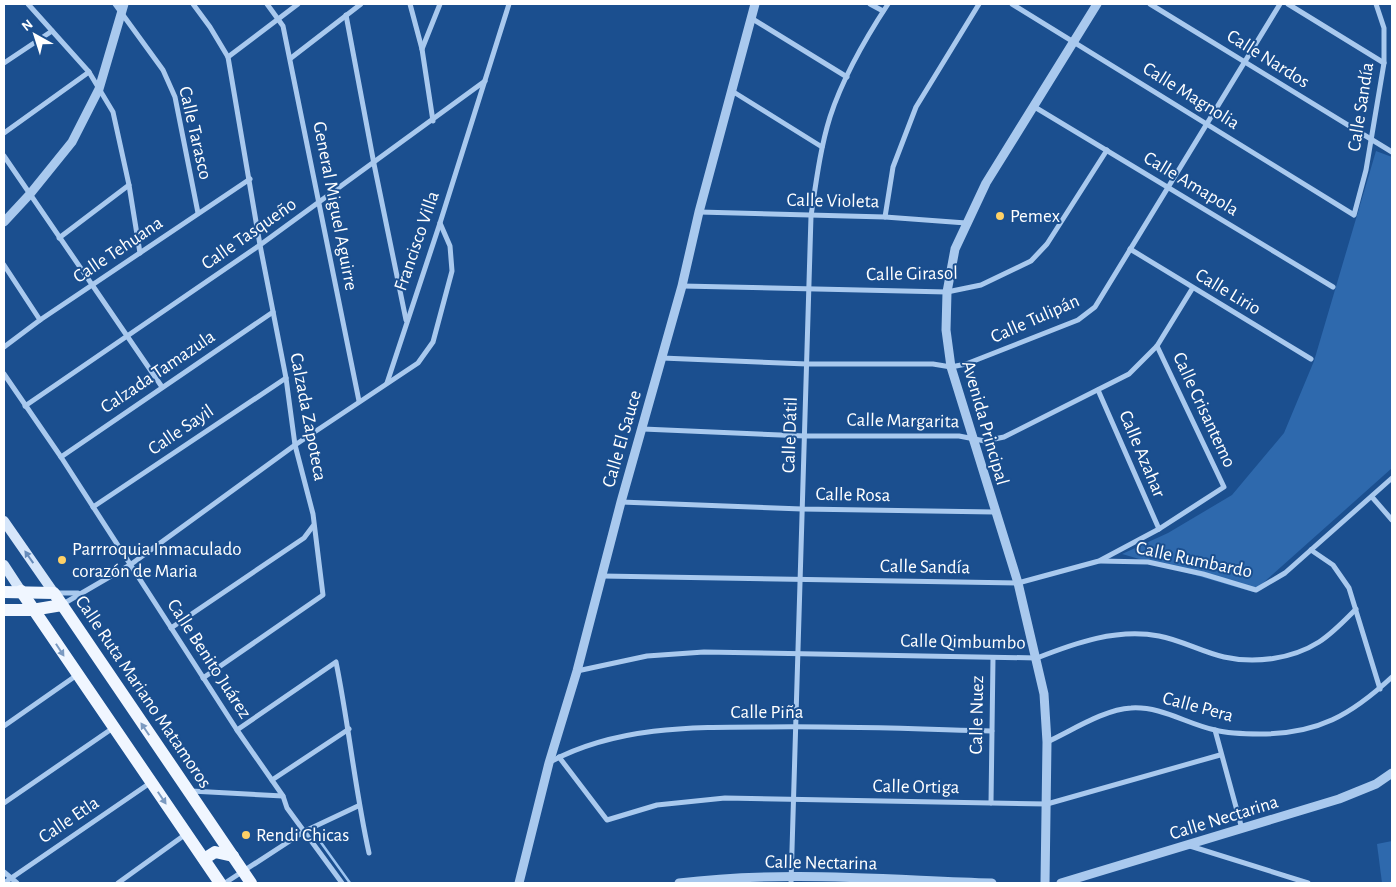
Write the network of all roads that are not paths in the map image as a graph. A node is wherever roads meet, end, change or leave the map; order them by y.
1 (28, 4) edge
2 (115, 4) edge
3 (193, 4) edge
4 (267, 4) edge
5 (298, 4) edge
6 (361, 4) edge
7 (410, 4) edge
8 (440, 4) edge
9 (510, 4) edge
10 (756, 4) edge
11 (870, 4) edge
12 (888, 4) edge
13 (979, 4) edge
14 (1012, 4) edge
15 (1097, 4) edge
16 (1150, 4) edge
17 (1280, 4) edge
18 (1288, 4) edge
19 (1376, 4) edge
20 (123, 8) edge
21 (883, 11) junction
22 (346, 15) junction
23 (280, 18) junction
24 (751, 18) junction
25 (52, 31) junction
26 (1073, 41) junction
27 (422, 49) junction
28 (228, 57) junction
29 (291, 58) junction
30 (1244, 62) junction
31 (4, 63) edge
32 (1384, 64) junction
33 (89, 72) junction
34 (848, 77) junction
35 (485, 81) junction
36 (99, 89) junction
37 (732, 91) junction
38 (1033, 106) junction
39 (433, 121) junction
40 (1207, 124) junction
41 (4, 134) edge
42 (1371, 140) junction
43 (822, 147) junction
44 (1106, 150) junction
45 (1392, 152) edge
46 (4, 156) edge
47 (374, 164) junction
48 (250, 179) junction
49 (129, 185) junction
50 (1168, 188) junction
51 (30, 194) junction
52 (318, 204) junction
53 (699, 212) junction
54 (198, 213) junction
55 (1354, 215) joint
56 (811, 216) junction
57 (885, 216) junction
58 (4, 222) edge
59 (440, 223) junction
60 (966, 223) junction
61 (59, 238) junction
62 (260, 245) junction
63 (1130, 249) junction
64 (140, 253) junction
65 (4, 265) edge
66 (92, 286) junction
67 (682, 286) junction
68 (1333, 287) dead end
69 (808, 289) junction
70 (1192, 289) junction
71 (946, 292) junction
72 (273, 312) junction
73 (40, 320) junction
74 (406, 320) junction
75 (127, 337) junction
76 (1157, 346) junction
77 (4, 347) edge
78 (662, 358) junction
79 (1311, 359) dead end
80 (807, 364) junction
81 (951, 366) junction
82 (4, 374) edge
83 (286, 378) junction
84 (386, 383) junction
85 (162, 388) junction
86 (1098, 390) junction
87 (359, 401) junction
88 (25, 406) junction
89 (643, 429) junction
90 (805, 436) junction
91 (972, 438) junction
92 (295, 445) junction
93 (61, 457) junction
94 (1392, 478) edge
95 (1224, 487) joint
96 (1372, 498) junction
97 (621, 502) junction
98 (93, 508) junction
99 (802, 509) junction
100 (994, 512) junction
101 (1392, 520) edge
102 (4, 521) edge
103 (313, 526) junction
104 (1158, 529) junction
105 (1311, 550) junction
106 (1099, 561) junction
107 (4, 565) edge
108 (130, 565) junction
109 (602, 576) junction
110 (800, 580) junction
111 (1018, 583) junction
112 (21, 591) junction
113 (4, 592) edge
114 (54, 593) junction
115 (78, 593) junction
116 (62, 605) junction
117 (1356, 609) junction
118 (4, 610) edge
119 (32, 610) junction
120 (171, 628) junction
121 (798, 654) junction
122 (993, 658) junction
123 (1037, 658) junction
124 (577, 671) junction
125 (76, 675) junction
126 (1392, 677) edge
127 (203, 678) junction
128 (1380, 688) junction
129 (4, 726) edge
130 (796, 726) junction
131 (113, 728) junction
132 (349, 729) junction
133 (237, 730) junction
134 (1215, 730) junction
135 (992, 731) junction
136 (1047, 742) junction
137 (1220, 755) junction
138 (559, 757) junction
139 (549, 763) junction
140 (1392, 773) edge
141 (272, 780) junction
142 (151, 782) junction
143 (188, 791) junction
144 (283, 796) junction
145 (794, 799) junction
146 (4, 803) edge
147 (991, 803) junction
148 (1047, 804) junction
149 (358, 806) junction
150 (1242, 829) junction
151 (305, 831) junction
152 (186, 834) junction
153 (1190, 846) junction
154 (369, 853) dead end
155 (232, 856) junction
156 (204, 859) junction
157 (4, 872) edge
158 (243, 872) junction
159 (1285, 876) junction
160 (11, 877) junction
161 (791, 880) edge
162 (4, 883) edge
163 (18, 883) edge
164 (118, 883) edge
165 (220, 883) edge
166 (225, 883) edge
167 (251, 883) edge
168 (342, 883) edge
169 (519, 883) edge
170 (679, 883) edge
171 (992, 883) edge
172 (1045, 883) edge
173 (1061, 883) edge
174 (1283, 883) edge
175 (1308, 883) edge

1 - 25 street
2 - 20 street, Calle Tarasco
3 - 28 street
4 - 23 street
5 - 23 street
6 - 22 street
7 - 27 street
8 - 27 street
9 - 35 street, Francisco Villa
10 - 24 street, Calle El Sauce
11 - 21 street
12 - 21 street, Calle Dátil
13 - 57 street
14 - 26 street, Calle Magnolia
15 - 26 street, Avenida Principal
16 - 30 street, Calle Nardos
17 - 30 street, Calle Tulipán
18 - 32 street
19 - 32 street, Calle Sandía
20 - 36 street
20 - 54 street, Calle Tarasco
21 - 34 street, Calle Dátil
22 - 29 street
22 - 47 street
23 - 28 street
23 - 29 street, General Miguel Aguirre
24 - 34 street
24 - 37 street, Calle El Sauce
25 - 31 street
25 - 33 street
26 - 38 street, Avenida Principal
26 - 40 street, Calle Magnolia
27 - 39 street
28 - 48 street, Calzada Zapoteca
29 - 52 street, General Miguel Aguirre
30 - 40 street, Calle Tulipán
30 - 42 street, Calle Nardos
32 - 42 street, Calle Sandía
33 - 36 street
33 - 41 street
34 - 43 street, Calle Dátil
35 - 39 street, Calle Tasqueño
35 - 59 street, Francisco Villa
36 - 49 street
36 - 51 street
37 - 43 street
37 - 53 street, Calle El Sauce
38 - 44 street, Calle Amapola
38 - 60 street, Avenida Principal
39 - 47 street, Calle Tasqueño
40 - 50 street, Calle Tulipán
40 - 55 street, Calle Magnolia
42 - 45 street, Calle Nardos
42 - 55 street, Calle Sandía
43 - 56 street, Calle Dátil
44 - 50 street, Calle Amapola
44 - 71 street, Calle Girasol
46 - 51 street
47 - 52 street, Calle Tasqueño
47 - 74 street
48 - 54 street, Calle Tehuana
48 - 62 street, Calzada Zapoteca
49 - 61 street
49 - 64 street
50 - 63 street, Calle Tulipán
50 - 68 street, Calle Amapola
51 - 58 street
51 - 61 street
52 - 62 street, Calle Tasqueño
52 - 87 street, General Miguel Aguirre
53 - 56 street, Calle Violeta
53 - 67 street, Calle El Sauce
54 - 64 street, Calle Tehuana
56 - 57 street, Calle Violeta
56 - 69 street, Calle Dátil
57 - 60 street, Calle Violeta
59 - 74 street, Francisco Villa
59 - 84 street
60 - 71 street, Avenida Principal
61 - 66 street
62 - 72 street, Calzada Zapoteca
62 - 75 street, Calle Tasqueño
63 - 70 street, Calle Lirio
63 - 81 street, Calle Tulipán
64 - 66 street, Calle Tehuana
65 - 73 street
66 - 73 street, Calle Tehuana
66 - 75 street
67 - 69 street, Calle Girasol
67 - 78 street, Calle El Sauce
69 - 71 street, Calle Girasol
69 - 80 street, Calle Dátil
70 - 76 street, Calle Margarita
70 - 79 street, Calle Lirio
71 - 81 street, Avenida Principal
72 - 83 street, Calzada Zapoteca
72 - 85 street, Calzada Tamazula
73 - 77 street, Calle Tehuana
74 - 84 street, Francisco Villa
75 - 85 street
75 - 88 street, Calle Tasqueño
76 - 86 street, Calle Margarita
76 - 95 street, Calle Crisantemo
78 - 80 street, Calle Tulipán
78 - 89 street, Calle El Sauce
80 - 81 street, Calle Tulipán
80 - 90 street, Calle Dátil
81 - 91 street, Avenida Principal
82 - 88 street, Calle Benito Juárez
83 - 92 street, Calzada Zapoteca
83 - 98 street, Calle Sayil
84 - 87 street
85 - 93 street, Calzada Tamazula
86 - 91 street, Calle Margarita
86 - 104 street, Calle Azahar
87 - 92 street
88 - 93 street, Calle Benito Juárez
89 - 90 street, Calle Margarita
89 - 97 street, Calle El Sauce
90 - 91 street, Calle Margarita
90 - 99 street, Calle Dátil
91 - 100 street, Avenida Principal
92 - 103 street, Calzada Zapoteca
92 - 108 street
93 - 98 street, Calle Benito Juárez
94 - 96 street, Calle Rumbardo
95 - 104 street, Calle Sandía
96 - 101 street
96 - 105 street, Calle Rumbardo
97 - 99 street, Calle Rosa
97 - 109 street, Calle El Sauce
98 - 108 street, Calle Benito Juárez
99 - 100 street, Calle Rosa
99 - 110 street, Calle Dátil
100 - 111 street, Avenida Principal
114 -> 102 main road, Calle Ruta Mariano Matamoros
103 - 120 street
103 - 127 street, Calzada Zapoteca
104 - 106 street, Calle Sandía
105 - 106 street, Calle Rumbardo
105 - 117 street
106 - 111 street, Calle Sandía
107 - 112 main road
108 - 115 street
108 - 120 street, Calle Benito Juárez
109 - 110 street, Calle Sandía
109 - 124 street, Calle El Sauce
110 - 111 street, Calle Sandía
110 - 121 street, Calle Dátil
111 - 123 street, Avenida Principal
112 - 113 main road
112 - 114 main road
112 - 119 main road
114 - 115 street
114 - 116 main road, Calle Ruta Mariano Matamoros
115 - 116 street
116 - 119 main road
143 -> 116 main road, Calle Ruta Mariano Matamoros
117 - 123 street, Calle Qimbumbo
117 - 128 street
118 - 119 main road
119 -> 125 main road
120 - 127 street, Calle Benito Juárez
121 - 122 street, Calle Qimbumbo
121 - 124 street, Calle Qimbumbo
121 - 130 street, Calle Dátil
122 - 123 street, Calle Qimbumbo
122 - 135 street, Calle Nuez
123 - 136 street, Avenida Principal
124 - 139 street, Calle El Sauce
125 - 129 street
125 - 131 main road
126 - 128 street, Calle Pera
127 - 133 street, Calle Benito Juárez
128 - 134 street, Calle Pera
130 - 135 street, Calle Piña
130 - 138 street, Calle Piña
130 - 145 street, Calle Dátil
131 - 142 main road
131 - 146 street
132 - 133 street
132 - 141 street
132 - 149 street
133 - 141 street, Calle Benito Juárez
134 - 136 street, Calle Pera
134 - 137 street
135 - 147 street, Calle Nuez
136 - 148 street, Avenida Principal
137 - 148 street, Calle Ortiga
137 - 150 street
138 - 139 street, Calle Piña
138 - 145 street, Calle Ortiga
139 - 169 street, Calle El Sauce
140 - 150 street, Calle Nectarina
141 - 144 street, Calle Benito Juárez
142 -> 152 main road
142 - 160 street, Calle Etla
143 - 144 street
143 - 155 main road, Calle Ruta Mariano Matamoros
144 - 151 street, Calle Benito Juárez
145 - 147 street, Calle Ortiga
145 - 161 street, Calle Dátil
147 - 148 street, Calle Ortiga
148 - 172 street, Avenida Principal
149 - 151 street
149 - 154 street
150 - 153 street, Calle Nectarina
151 - 158 street
151 - 168 street, Calle Benito Juárez
152 - 156 main road
152 - 164 street
153 - 159 street
153 - 173 street, Calle Nectarina
155 - 156 main road
155 - 158 main road, Calle Ruta Mariano Matamoros
156 - 165 main road
157 - 160 street
158 - 166 street
158 - 167 main road, Calle Ruta Mariano Matamoros
159 - 174 street
159 - 175 street
160 - 162 street, Calle Etla
160 - 163 street
161 - 170 street, Calle Nectarina
161 - 171 street, Calle Nectarina

